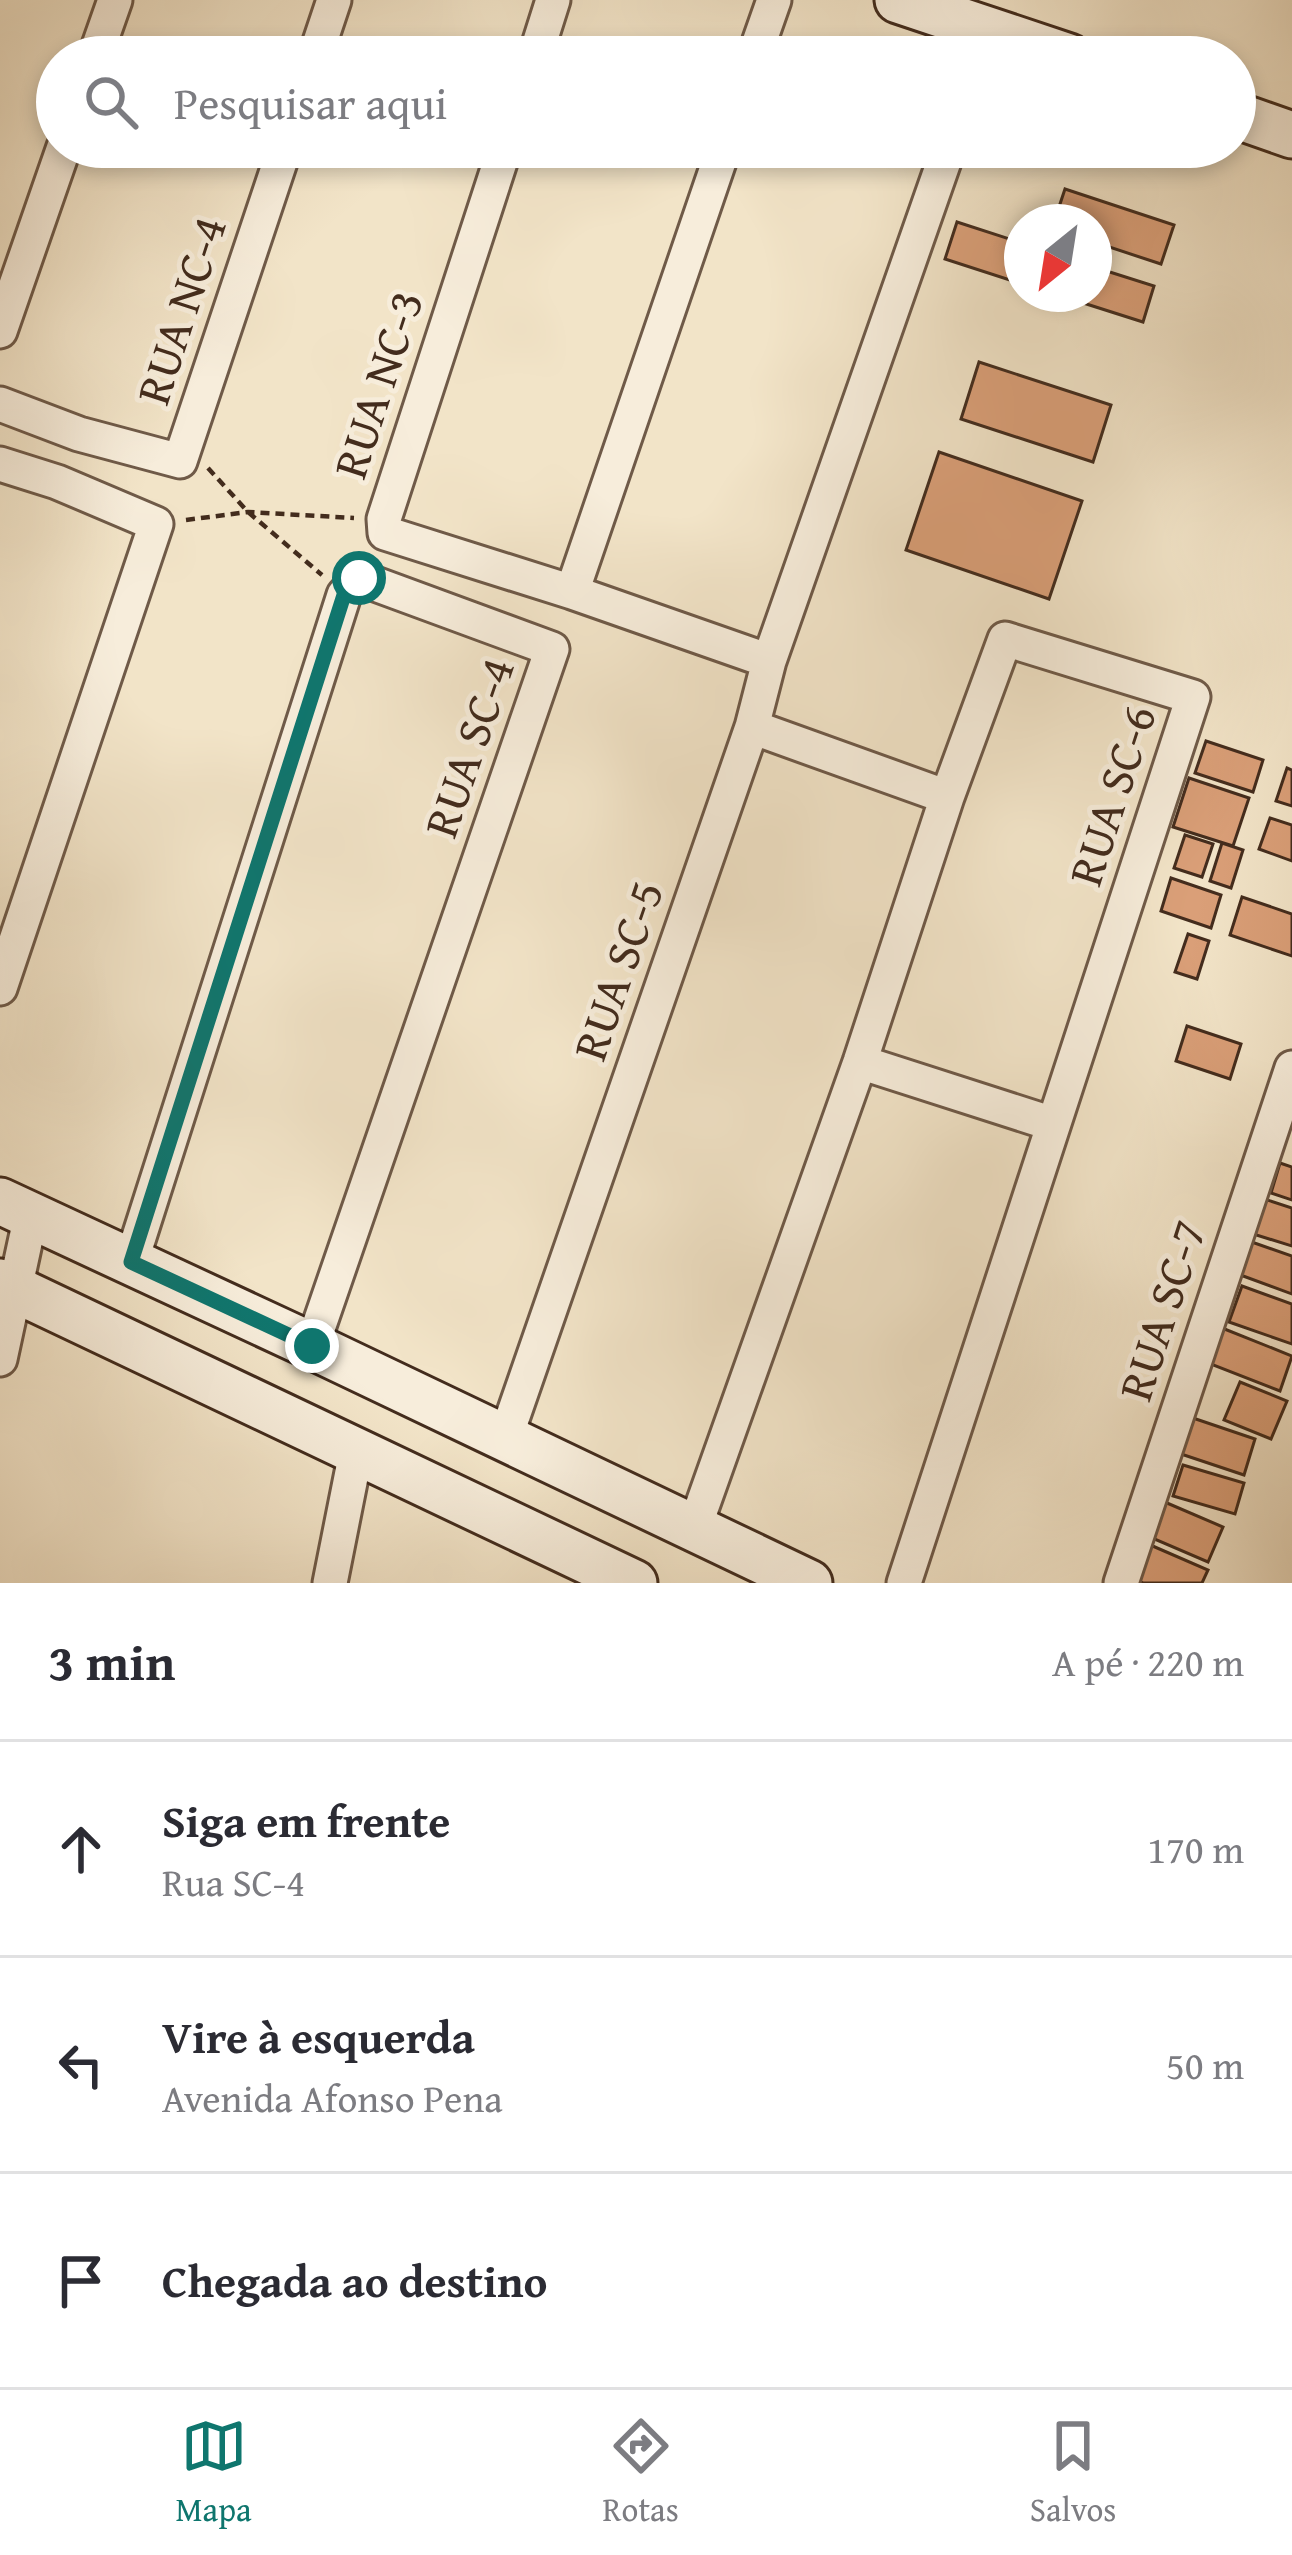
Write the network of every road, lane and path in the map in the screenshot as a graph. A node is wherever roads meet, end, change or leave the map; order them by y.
1 (115, 0) edge
2 (334, 0) edge
3 (553, 0) edge
4 (774, 0) edge
5 (898, 0) edge
6 (102, 36) edge
7 (322, 36) edge
8 (542, 36) edge
9 (761, 36) edge
10 (972, 36) edge
11 (1256, 122) edge
12 (1292, 135) edge
13 (57, 168) edge
14 (278, 168) edge
15 (498, 168) edge
16 (717, 168) edge
17 (942, 168) edge
18 (0, 331) edge
19 (0, 404) edge
20 (186, 442) junction
21 (0, 464) edge
22 (248, 512) junction
23 (384, 519) junction
24 (156, 524) junction
25 (572, 592) junction
26 (344, 595) junction
27 (769, 661) junction
28 (752, 728) junction
29 (946, 797) junction
30 (0, 988) edge
31 (860, 1062) junction
32 (1292, 1067) edge
33 (1053, 1124) junction
34 (16, 1208) edge
35 (131, 1262) junction
36 (7, 1285) edge
37 (312, 1346) junction
38 (0, 1359) edge
39 (505, 1439) junction
40 (356, 1452) junction
41 (694, 1529) junction
42 (330, 1583) edge
43 (634, 1583) edge
44 (808, 1583) edge
45 (904, 1583) edge
46 (1121, 1583) edge

1 - 6 street
2 - 7 street
3 - 8 street
4 - 9 street
5 - 10 street
11 - 12 street
13 - 18 street
14 - 20 street, RUA NC-4
15 - 23 street, RUA NC-3
16 - 25 street
17 - 27 street
19 - 20 street, RUA NC-4
20 - 22 path
21 - 24 street
22 - 23 path
22 - 24 path
22 - 26 path
23 - 25 street, RUA NC-3
24 - 30 street
25 - 27 street, RUA NC-3
26 - 35 street
26 - 37 street, RUA SC-4
27 - 28 street
28 - 29 street
28 - 39 street, RUA SC-5
29 - 31 street, RUA SC-6
29 - 33 street, RUA SC-6
31 - 33 street
31 - 41 street, RUA SC-6
32 - 46 street, RUA SC-7
33 - 45 street, RUA SC-6
34 - 35 street
34 - 36 street
35 - 37 street
36 - 38 street
36 - 40 street
37 - 39 street
39 - 41 street
40 - 42 street
40 - 43 street
41 - 44 street

